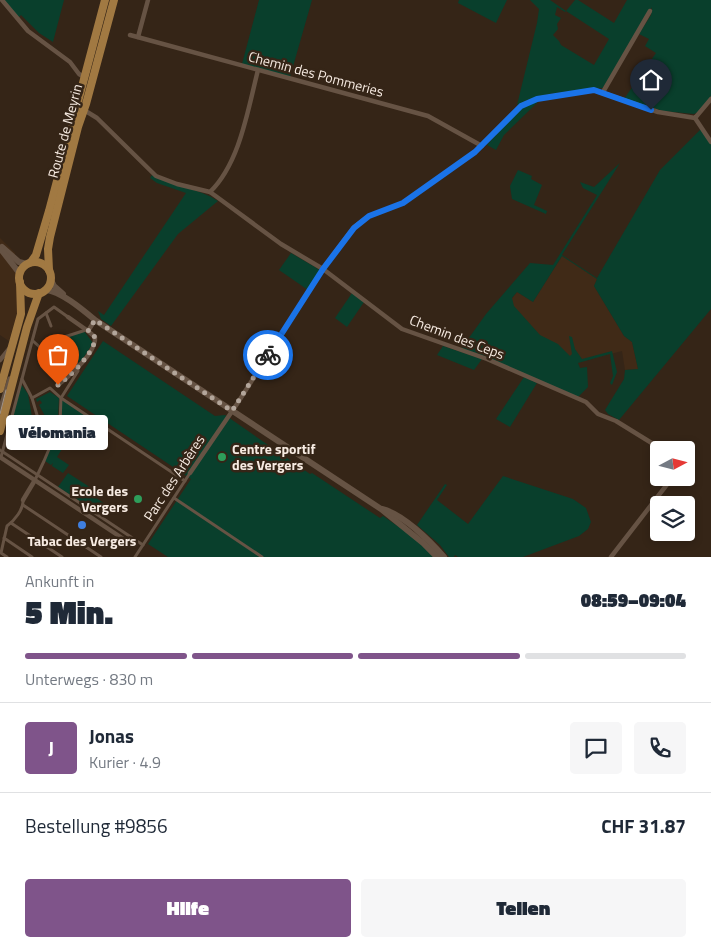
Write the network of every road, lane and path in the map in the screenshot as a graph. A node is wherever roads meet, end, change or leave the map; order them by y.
1 (2, 0) edge
2 (104, 0) edge
3 (114, 0) edge
4 (148, 0) edge
5 (650, 11) dead end
6 (130, 36) dead end
7 (138, 37) junction
8 (258, 70) junction
9 (84, 77) junction
10 (603, 92) junction
11 (711, 99) edge
12 (84, 110) junction
13 (695, 118) junction
14 (711, 142) edge
15 (482, 146) junction
16 (210, 192) junction
17 (0, 247) edge
18 (29, 263) junction
19 (323, 269) junction
20 (49, 270) junction
21 (20, 278) junction
22 (51, 280) junction
23 (42, 292) junction
24 (71, 302) junction
25 (46, 313) junction
26 (68, 317) joint
27 (95, 320) junction
28 (51, 326) dead end
29 (87, 330) junction
30 (58, 339) junction
31 (33, 341) junction
32 (13, 342) junction
33 (42, 349) junction
34 (0, 360) edge
35 (17, 362) junction
36 (78, 367) junction
37 (22, 379) junction
38 (59, 385) joint
39 (2, 393) edge
40 (32, 398) junction
41 (61, 398) junction
42 (0, 410) edge
43 (232, 411) junction
44 (60, 423) junction
45 (0, 431) edge
46 (650, 442) edge
47 (1, 450) edge
48 (0, 457) edge
49 (190, 473) joint
50 (38, 474) junction
51 (34, 480) junction
52 (185, 481) junction
53 (666, 486) edge
54 (174, 498) junction
55 (23, 502) junction
56 (381, 509) junction
57 (11, 523) junction
58 (4, 538) junction
59 (122, 538) dead end
60 (143, 544) junction
61 (1, 553) edge
62 (7, 557) edge
63 (32, 557) edge
64 (62, 557) edge
65 (101, 557) edge
66 (135, 557) edge
67 (262, 557) edge
68 (437, 557) edge
69 (444, 557) edge
70 (611, 557) edge

1 - 9 street
2 - 9 main road, Route de Meyrin
3 - 12 main road, Route de Meyrin
4 - 7 street
5 - 10 street
6 - 7 street, Chemin des Pommeries
7 - 8 street, Chemin des Pommeries
8 - 15 street, Chemin des Pommeries
8 - 16 street
9 - 18 main road, Route de Meyrin
10 - 13 street
10 - 15 street, Parc des Arbères
11 - 13 street
12 - 16 street, Chemin des Ceps
12 - 20 main road, Route de Meyrin
13 - 14 street
15 - 19 street, Parc des Arbères
16 - 19 street, Chemin des Ceps
17 - 18 main road
17 - 21 main road
18 - 20 main road
18 - 21 main road
19 - 43 street, Parc des Arbères
19 - 46 street, Chemin des Ceps
20 - 22 main road
21 - 23 main road
21 - 32 main road
22 - 23 main road
22 - 24 main road
23 - 24 main road
23 - 35 main road
24 - 27 main road
25 - 26 street
25 - 28 street
25 - 31 street
26 - 29 street
27 - 29 street
27 - 43 main road
29 - 30 street
29 - 36 street
30 - 33 street
30 - 36 street
31 - 33 street
31 - 37 street
32 - 34 street
32 - 39 main road
33 - 38 street
35 - 39 street
35 - 45 main road
36 - 38 street
36 - 41 street
37 - 40 street
37 - 47 street
39 - 42 street
40 - 41 street
40 - 44 street
41 - 44 street
41 - 52 street
43 - 49 street, Parc des Arbères
43 - 56 main road
44 - 50 street
47 - 48 street
47 - 50 street
48 - 51 street
49 - 52 street, Parc des Arbères
50 - 51 street
50 - 60 street
51 - 55 street
51 - 59 street
52 - 54 street, Parc des Arbères
53 - 70 street
54 - 60 street, Parc des Arbères
54 - 67 street
55 - 57 street
55 - 65 street
56 - 68 main road
56 - 69 main road
57 - 58 street
57 - 64 street
58 - 61 street
58 - 63 street
60 - 66 street, Parc des Arbères
61 - 62 street

